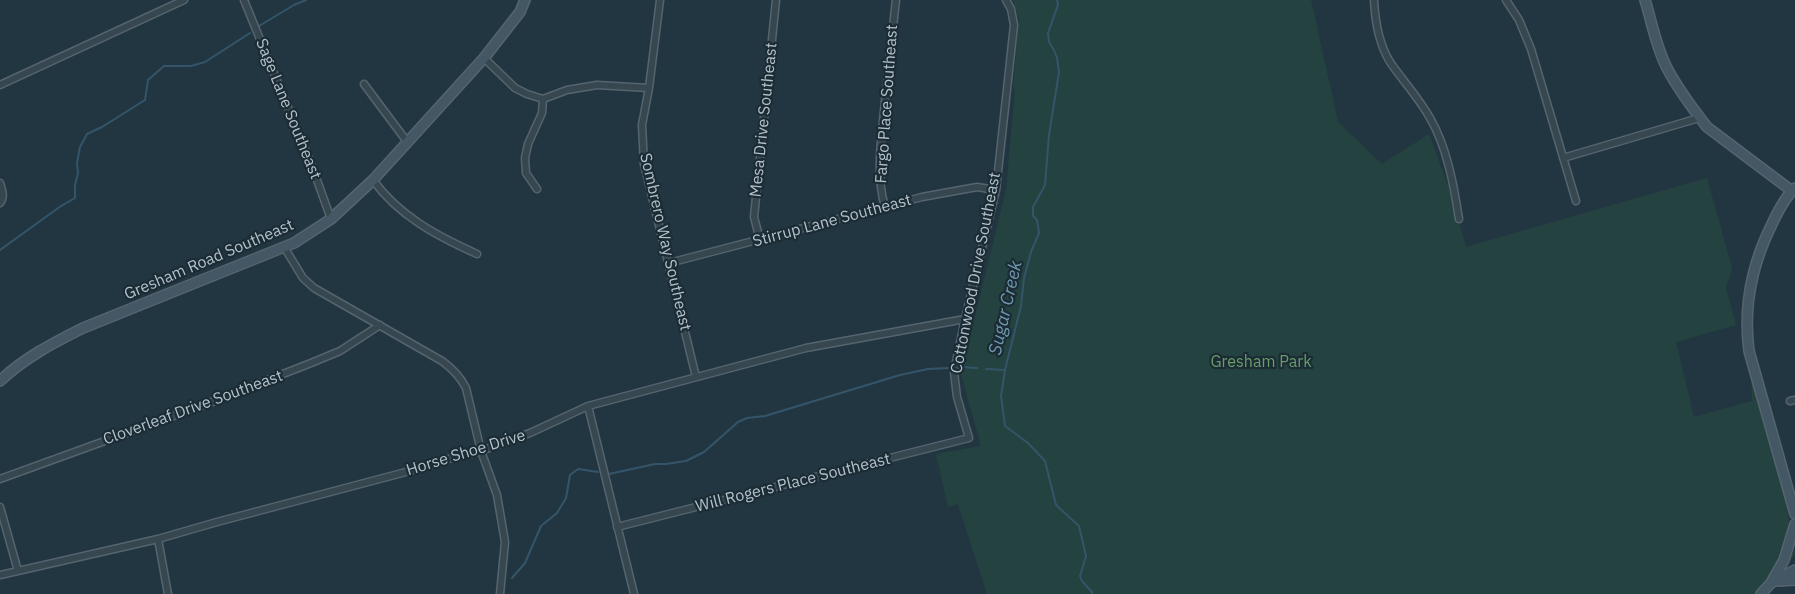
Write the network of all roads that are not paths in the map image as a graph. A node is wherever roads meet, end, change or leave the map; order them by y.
1 (184, 0) edge
2 (244, 0) edge
3 (525, 0) edge
4 (660, 0) edge
5 (776, 0) edge
6 (896, 0) edge
7 (1006, 0) edge
8 (1374, 0) edge
9 (1506, 0) edge
10 (1645, 0) edge
11 (484, 58) junction
12 (364, 84) dead end
13 (0, 85) edge
14 (650, 88) junction
15 (543, 99) junction
16 (1700, 118) junction
17 (408, 143) junction
18 (1563, 158) junction
19 (374, 180) junction
20 (0, 183) edge
21 (537, 189) dead end
22 (1793, 189) edge
23 (996, 190) junction
24 (1576, 201) dead end
25 (0, 203) edge
26 (885, 207) junction
27 (331, 219) junction
28 (1459, 219) dead end
29 (760, 240) junction
30 (284, 247) junction
31 (477, 254) dead end
32 (669, 263) junction
33 (965, 319) junction
34 (380, 325) junction
35 (696, 377) junction
36 (0, 381) edge
37 (588, 406) junction
38 (969, 438) joint
39 (482, 451) junction
40 (0, 479) edge
41 (0, 507) edge
42 (1795, 514) edge
43 (1795, 524) edge
44 (616, 527) junction
45 (158, 539) junction
46 (1795, 570) edge
47 (18, 571) junction
48 (0, 575) edge
49 (1795, 580) edge
50 (1771, 583) junction
51 (168, 594) edge
52 (500, 594) edge
53 (634, 594) edge
54 (1761, 594) edge

1 - 13 street
2 - 27 street, Sage Lane Southeast
3 - 11 street, Gresham Road Southeast
4 - 14 street, Sombrero Way Southeast
5 - 29 street, Mesa Drive Southeast
6 - 26 street, Fargo Place Southeast
7 - 23 street, Cottonwood Drive Southeast
8 - 28 street
9 - 18 street
10 - 16 street
11 - 15 street
11 - 17 street, Gresham Road Southeast
12 - 17 street
14 - 15 street
14 - 32 street, Sombrero Way Southeast
15 - 21 street
16 - 18 street
16 - 22 street
17 - 19 street, Gresham Road Southeast
18 - 24 street
19 - 27 street, Gresham Road Southeast
19 - 31 street
20 - 25 street
22 - 42 street
23 - 26 street, Stirrup Lane Southeast
23 - 33 street, Cottonwood Drive Southeast
26 - 29 street, Stirrup Lane Southeast
27 - 30 street, Gresham Road Southeast
29 - 32 street, Stirrup Lane Southeast
30 - 34 street
30 - 36 street, Gresham Road Southeast
32 - 35 street, Sombrero Way Southeast
33 - 35 street, Horse Shoe Drive
33 - 38 street, Cottonwood Drive Southeast
34 - 39 street
34 - 40 street, Cloverleaf Drive Southeast
35 - 37 street, Horse Shoe Drive
37 - 39 street, Horse Shoe Drive
37 - 44 street
38 - 44 street, Will Rogers Place Southeast
39 - 45 street, Horse Shoe Drive
39 - 52 street
41 - 47 street
43 - 50 street
44 - 53 street
45 - 47 street, Horse Shoe Drive
45 - 51 street
46 - 50 street
47 - 48 street, Horse Shoe Drive
49 - 50 street
50 - 54 street

